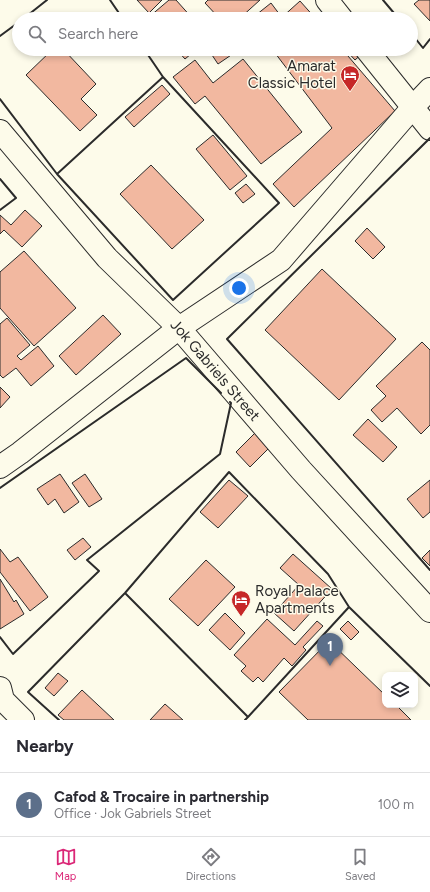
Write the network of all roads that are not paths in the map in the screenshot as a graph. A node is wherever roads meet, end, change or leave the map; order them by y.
1 (326, 0) edge
2 (336, 12) edge
3 (372, 56) edge
4 (430, 89) edge
5 (413, 107) junction
6 (430, 129) edge
7 (0, 131) edge
8 (179, 328) junction
9 (0, 467) edge
10 (430, 611) edge
11 (1, 697) edge
12 (23, 720) edge

1 - 2 street
3 - 5 street
4 - 5 street
5 - 6 street
5 - 8 street
7 - 8 street, Jok Gabriels Street
8 - 9 street
8 - 10 street, Jok Gabriels Street
11 - 12 street

